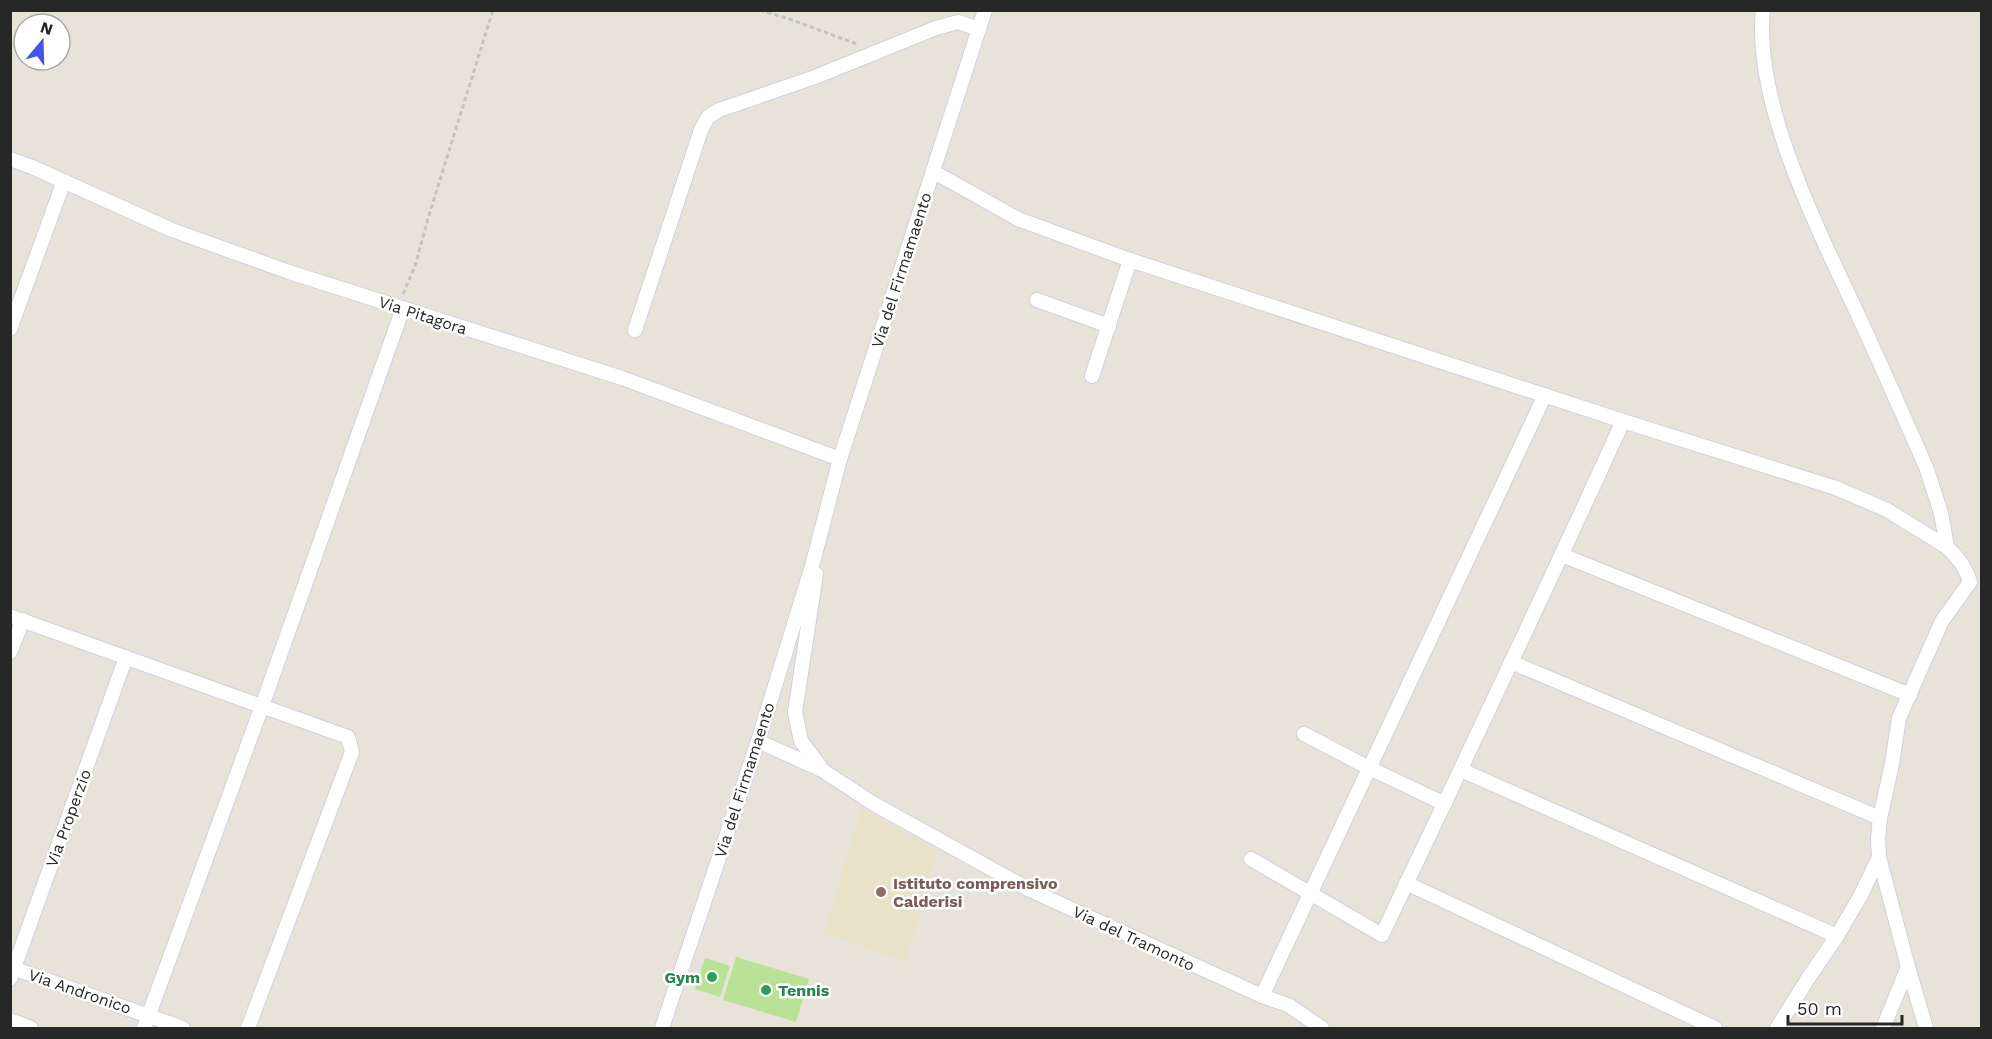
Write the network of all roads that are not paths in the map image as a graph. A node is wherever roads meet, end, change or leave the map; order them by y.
1 (1763, 10) edge
2 (987, 11) edge
3 (979, 29) junction
4 (10, 159) edge
5 (934, 172) junction
6 (64, 181) junction
7 (1130, 260) junction
8 (1037, 300) dead end
9 (400, 307) junction
10 (1108, 326) junction
11 (10, 329) edge
12 (635, 330) dead end
13 (1092, 376) dead end
14 (1545, 395) junction
15 (1623, 421) junction
16 (840, 459) junction
17 (821, 530) junction
18 (1947, 547) junction
19 (1562, 555) junction
20 (1976, 581) edge
21 (17, 618) edge
22 (10, 652) edge
23 (126, 657) junction
24 (1510, 662) junction
25 (1910, 695) junction
26 (262, 706) junction
27 (1305, 734) dead end
28 (758, 741) junction
29 (1369, 768) junction
30 (822, 770) junction
31 (1461, 770) junction
32 (1445, 804) junction
33 (1880, 818) junction
34 (1879, 857) junction
35 (1251, 859) dead end
36 (1407, 883) junction
37 (1310, 894) junction
38 (1838, 936) junction
39 (1908, 967) junction
40 (12, 971) edge
41 (1263, 996) junction
42 (10, 1020) edge
43 (146, 1022) edge
44 (31, 1029) edge
45 (183, 1029) edge
46 (249, 1029) edge
47 (662, 1029) edge
48 (1322, 1029) edge
49 (1715, 1029) edge
50 (1777, 1029) edge
51 (1883, 1029) edge
52 (1926, 1029) edge

1 - 18 street
2 - 3 street, Via del Firmamaento
3 - 5 street, Via del Firmamaento
3 - 12 street
4 - 6 street, Via Pitagora
5 - 7 street
5 - 16 street, Via del Firmamaento
6 - 9 street, Via Pitagora
6 - 11 street
7 - 10 street
7 - 14 street
8 - 10 street
9 - 16 street, Via Pitagora
9 - 26 street
10 - 13 street
14 - 15 street
14 - 29 street
15 - 18 street
15 - 19 street
16 - 17 street, Via del Firmamaento
17 - 28 street, Via del Firmamaento
17 - 30 street, Via del Firmamaento
18 - 20 street
19 - 24 street
19 - 25 street
20 - 25 street
21 - 22 street
21 - 23 street
23 - 26 street
23 - 40 street, Via Properzio
24 - 31 street
24 - 33 street
25 - 33 street
26 - 43 street
26 - 46 street
27 - 29 street
28 - 30 street, Via del Tramonto
28 - 47 street, Via del Firmamaento
29 - 32 street
29 - 37 street
30 - 41 street, Via del Tramonto
31 - 32 street
31 - 38 street
32 - 36 street
33 - 34 street
34 - 38 street
34 - 39 street
35 - 37 street
36 - 37 street
36 - 49 street
37 - 41 street
38 - 50 street
39 - 51 street
39 - 52 street
40 - 43 street, Via Andronico
41 - 48 street, Via del Tramonto
42 - 44 street
43 - 45 street, Via Andronico

